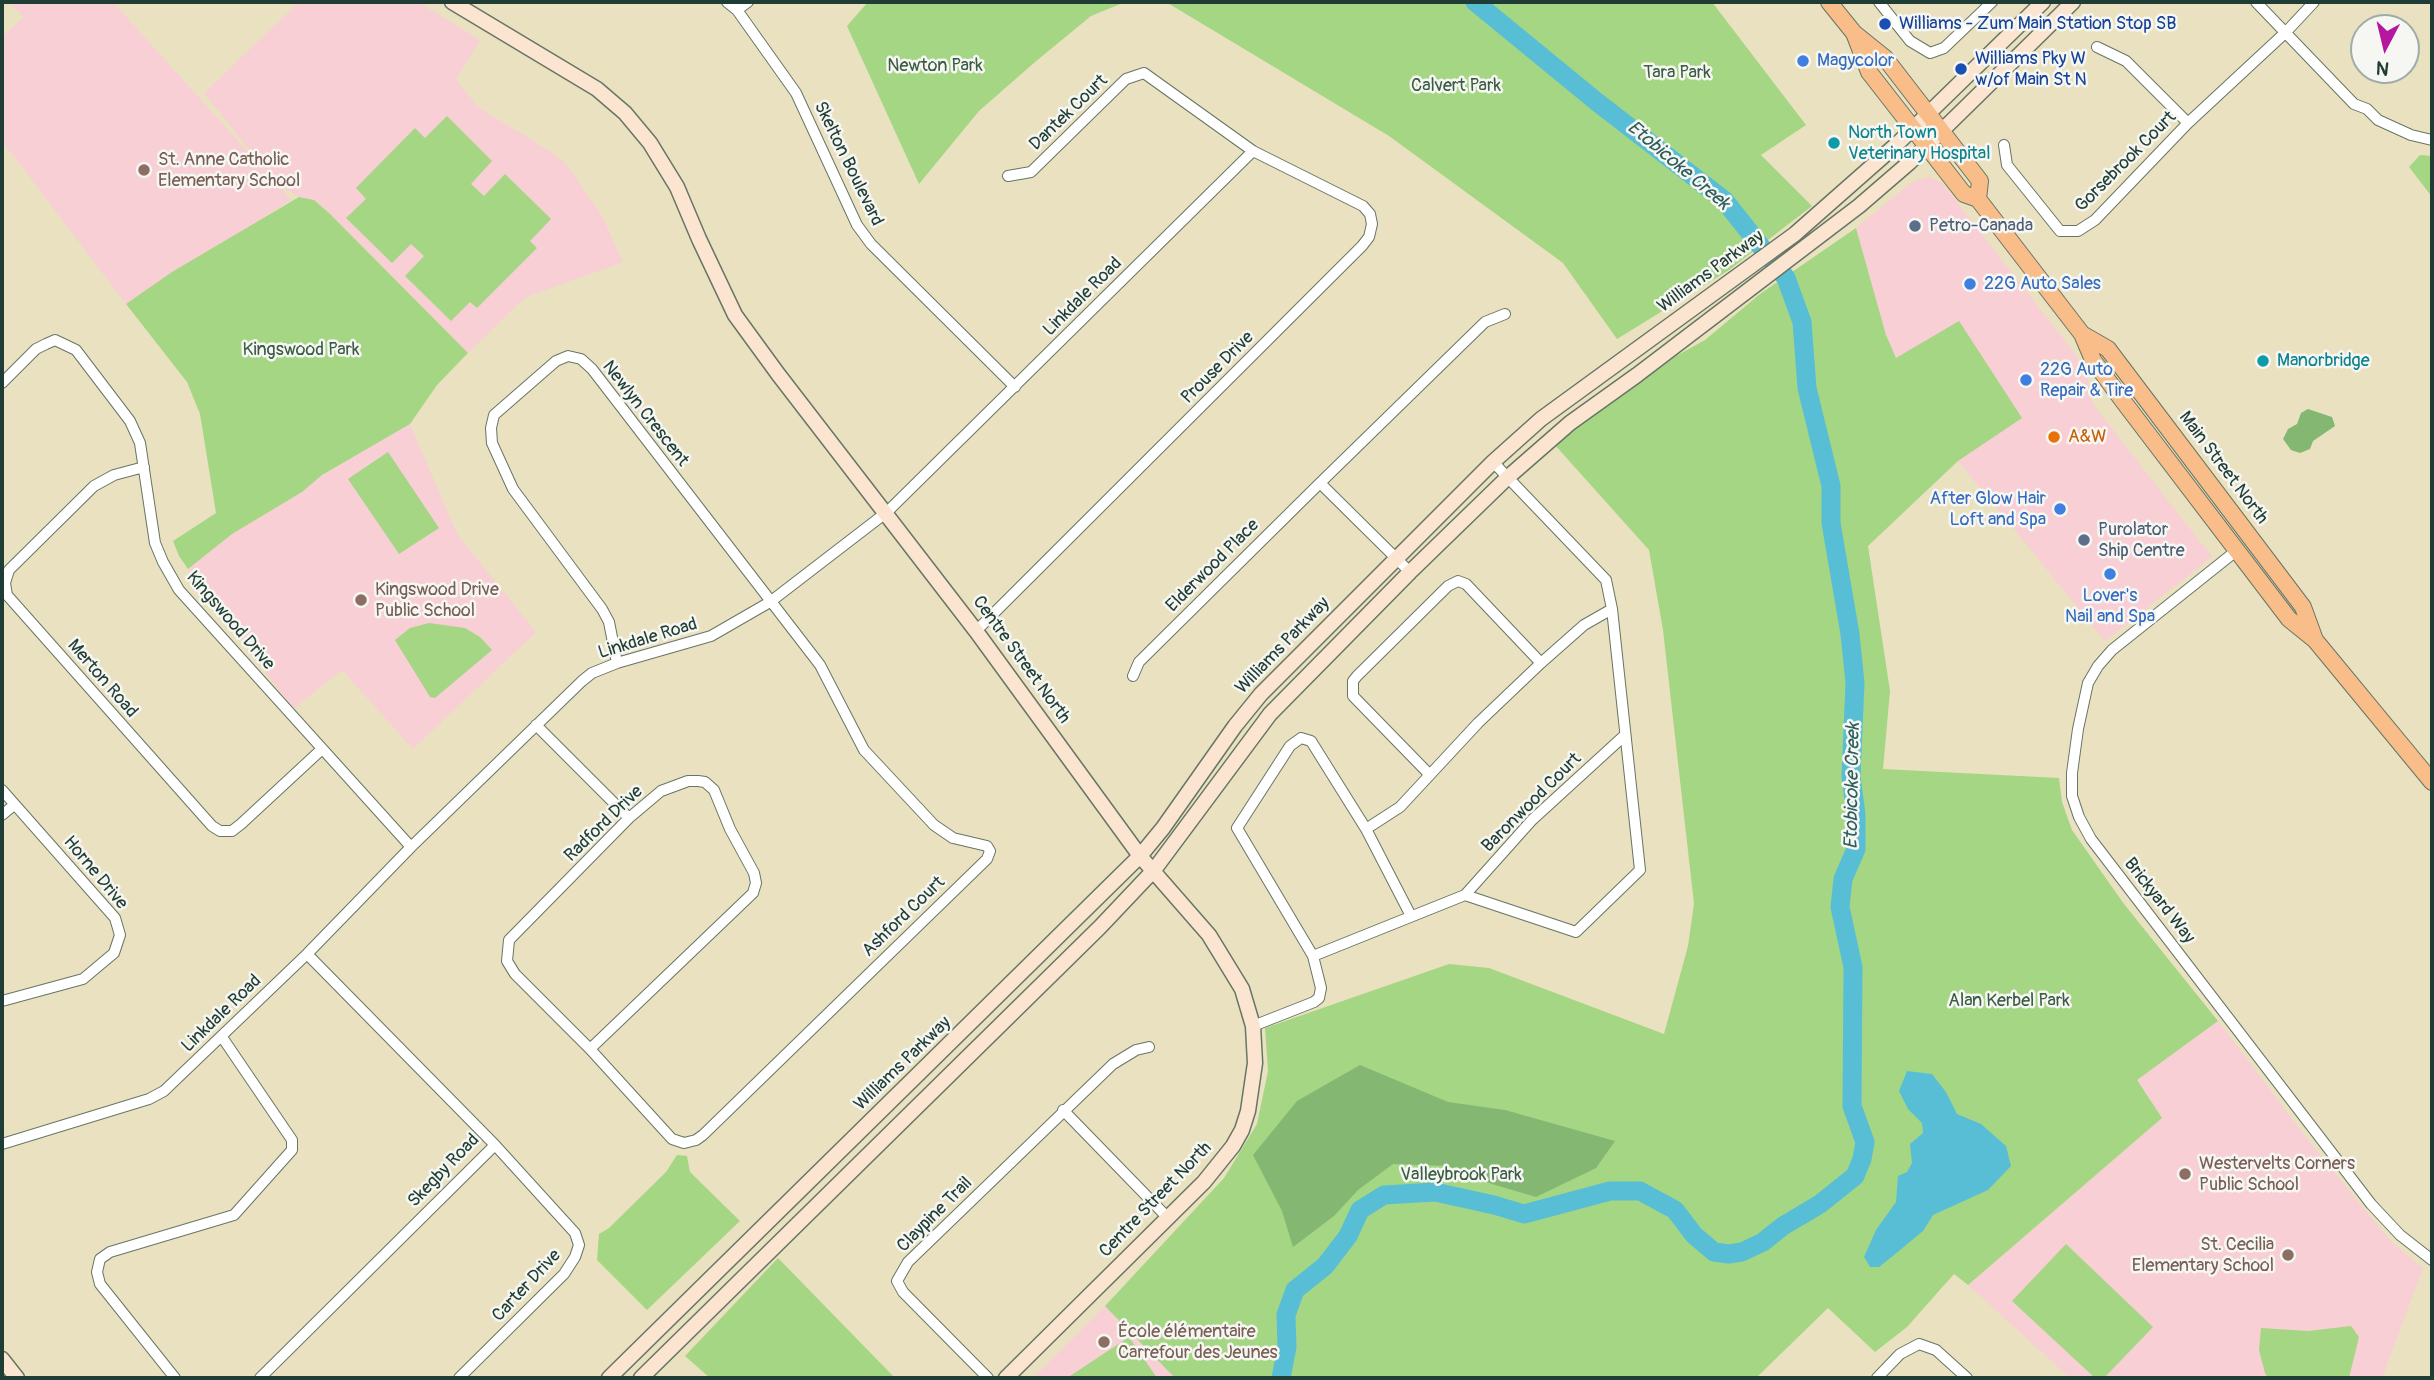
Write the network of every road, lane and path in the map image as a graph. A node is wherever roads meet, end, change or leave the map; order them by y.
1 (452, 2) edge
2 (727, 2) edge
3 (748, 2) edge
4 (1829, 2) edge
5 (1879, 2) edge
6 (1992, 2) edge
7 (2043, 2) edge
8 (2073, 2) edge
9 (2256, 2) edge
10 (2314, 2) edge
11 (737, 10) junction
12 (2286, 32) junction
13 (1854, 33) junction
14 (2097, 47) dead end
15 (1929, 115) junction
16 (2188, 123) junction
17 (1913, 129) junction
18 (1942, 131) junction
19 (2432, 140) edge
20 (2004, 145) dead end
21 (1927, 146) junction
22 (1253, 150) junction
23 (1008, 176) dead end
24 (1978, 199) junction
25 (1505, 314) dead end
26 (2082, 334) junction
27 (2, 383) edge
28 (1015, 387) junction
29 (1493, 462) junction
30 (144, 467) junction
31 (1507, 478) junction
32 (1320, 483) junction
33 (887, 512) junction
34 (2236, 551) junction
35 (1396, 559) junction
36 (1410, 572) junction
37 (770, 602) junction
38 (1612, 609) junction
39 (976, 631) junction
40 (2315, 640) junction
41 (617, 663) junction
42 (1541, 663) junction
43 (1133, 676) dead end
44 (536, 725) junction
45 (1625, 735) junction
46 (322, 749) junction
47 (1429, 774) junction
48 (2432, 782) edge
49 (2, 790) edge
50 (14, 805) junction
51 (2, 815) edge
52 (629, 818) junction
53 (1366, 829) junction
54 (411, 847) junction
55 (1140, 856) junction
56 (1154, 870) junction
57 (1465, 895) junction
58 (1412, 916) junction
59 (307, 954) junction
60 (1313, 956) junction
61 (2, 1000) edge
62 (1253, 1026) junction
63 (222, 1037) junction
64 (1149, 1047) dead end
65 (590, 1049) junction
66 (1063, 1110) junction
67 (2, 1144) edge
68 (495, 1145) junction
69 (1168, 1217) junction
70 (2432, 1260) edge
71 (2, 1359) edge
72 (17, 1378) edge
73 (175, 1378) edge
74 (260, 1378) edge
75 (459, 1378) edge
76 (609, 1378) edge
77 (640, 1378) edge
78 (988, 1378) edge
79 (1006, 1378) edge
80 (1877, 1378) edge
81 (1967, 1378) edge

1 - 33 main road, Centre Street North
2 - 11 street, Skelton Boulevard
3 - 11 street
4 - 13 main road, Main Street North
5 - 6 street
7 - 15 main road, Williams Parkway
8 - 18 main road, Williams Parkway
9 - 12 street
10 - 12 street, Gorsebrook Court
11 - 28 street, Skelton Boulevard
12 - 16 street, Gorsebrook Court
12 - 19 street
13 - 15 main road, Main Street North
13 - 17 main road, Main Street North
14 - 16 street
15 - 17 main road, Williams Parkway
15 - 18 main road, Main Street North
16 - 20 street, Gorsebrook Court
17 - 21 main road, Main Street North
17 - 29 main road, Williams Parkway
18 - 21 main road, Williams Parkway
18 - 24 main road, Main Street North
21 - 24 main road, Main Street North
21 - 31 main road, Williams Parkway
22 - 23 street, Dantek Court
22 - 28 street, Linkdale Road
22 - 39 street, Prouse Drive
24 - 26 main road, Main Street North
25 - 32 street, Elderwood Place
26 - 34 main road, Main Street North
26 - 40 main road, Main Street North
27 - 30 street, Kingswood Drive
28 - 33 street, Linkdale Road
29 - 31 street
29 - 35 main road, Williams Parkway
30 - 46 street, Kingswood Drive
30 - 46 street, Merton Road
31 - 36 main road, Williams Parkway
31 - 38 street
32 - 35 street
32 - 43 street, Elderwood Place
33 - 37 street, Linkdale Road
33 - 39 main road, Centre Street North
34 - 40 main road, Main Street North
34 - 70 street, Brickyard Way
35 - 36 street
35 - 55 main road, Williams Parkway
36 - 56 main road, Williams Parkway
37 - 41 street, Linkdale Road
37 - 41 street, Newlyn Crescent
37 - 65 street, Ashford Court
38 - 42 street
38 - 45 street
39 - 55 main road, Centre Street North
40 - 48 main road, Main Street North
41 - 44 street, Linkdale Road
42 - 47 street
42 - 47 street
44 - 52 street
44 - 54 street, Linkdale Road
45 - 57 street, Baronwood Court
45 - 57 street
46 - 54 street, Kingswood Drive
47 - 53 street
49 - 50 street, Horne Drive
50 - 51 street
50 - 61 street, Horne Drive
52 - 65 street, Radford Drive
52 - 65 street, Radford Drive
53 - 58 street
53 - 60 street
54 - 59 street, Linkdale Road
55 - 56 main road, Centre Street North
55 - 76 main road, Williams Parkway
56 - 62 main road, Centre Street North
56 - 77 main road, Williams Parkway
57 - 58 street, Baronwood Court
58 - 60 street, Baronwood Court
59 - 63 street, Linkdale Road
59 - 68 street, Skegby Road
60 - 62 street
62 - 69 main road, Centre Street North
63 - 67 street, Linkdale Road
63 - 73 street
64 - 66 street, Claypine Trail
66 - 69 street
66 - 78 street, Claypine Trail
68 - 74 street, Skegby Road
68 - 75 street, Carter Drive
69 - 79 main road, Centre Street North
71 - 72 main road
80 - 81 street

